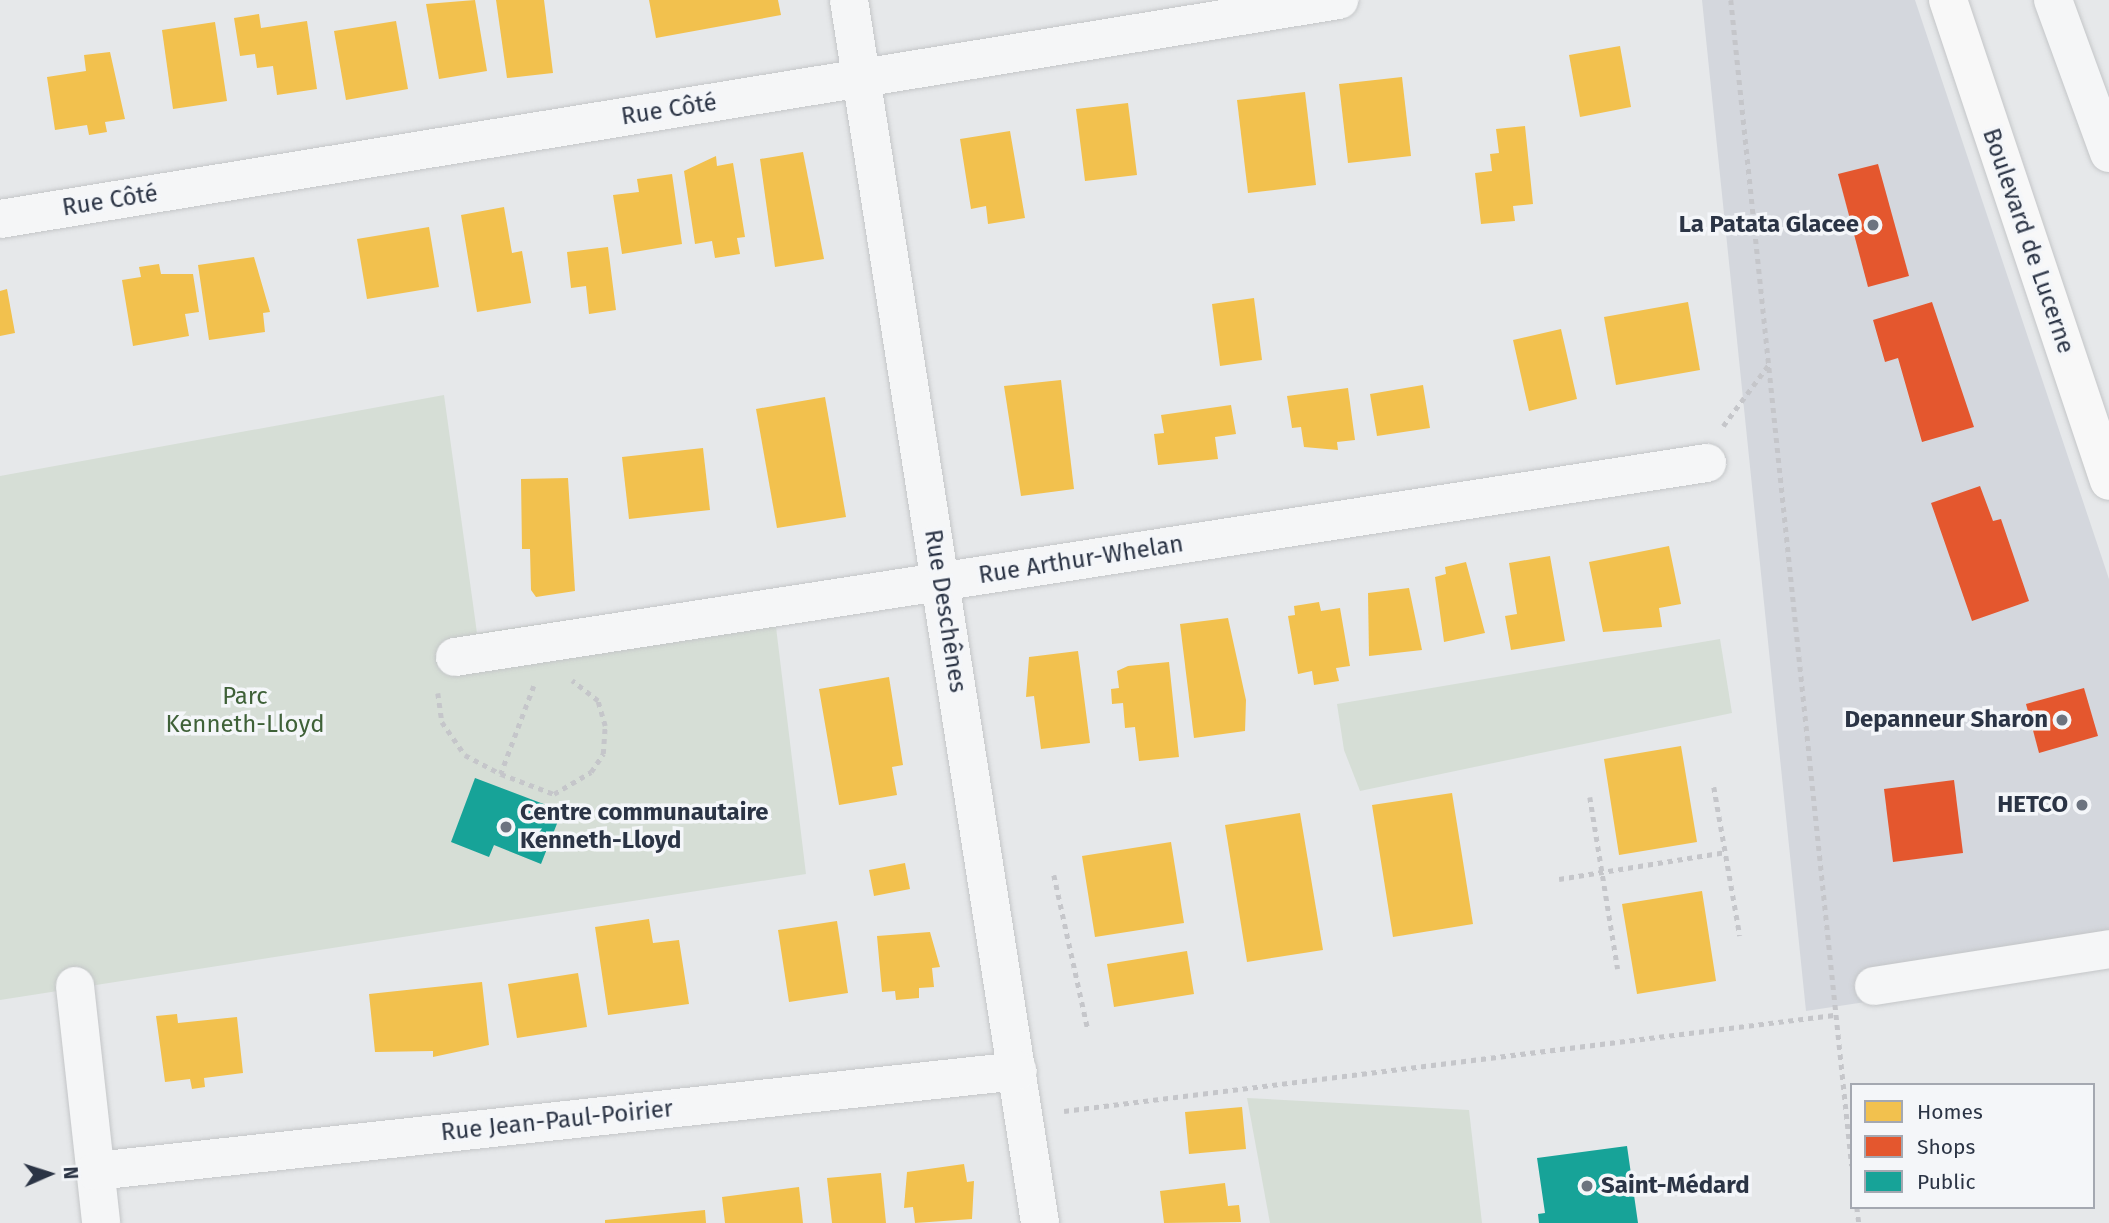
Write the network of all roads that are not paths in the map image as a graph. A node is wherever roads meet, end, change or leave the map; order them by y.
1 (849, 0) edge
2 (1339, 0) edge
3 (1948, 0) edge
4 (2053, 0) edge
5 (861, 79) junction
6 (2109, 153) edge
7 (0, 219) edge
8 (1707, 463) road end
9 (2109, 481) edge
10 (941, 582) junction
11 (446, 672) road end
12 (2109, 949) edge
13 (75, 986) dead end
14 (1874, 986) dead end
15 (1018, 1071) junction
16 (96, 1171) junction
17 (101, 1223) edge
18 (1040, 1223) edge

1 - 5 street, Rue Deschênes
2 - 5 street, Rue Côté
3 - 9 main road, Boulevard de Lucerne
4 - 6 street
5 - 7 street, Rue Côté
5 - 10 street, Rue Deschênes
8 - 10 street, Rue Arthur-Whelan
10 - 11 street, Rue Arthur-Whelan
10 - 15 street, Rue Deschênes
12 - 14 street
13 - 16 street
15 - 16 street, Rue Jean-Paul-Poirier
15 - 18 street, Rue Deschênes
16 - 17 street

